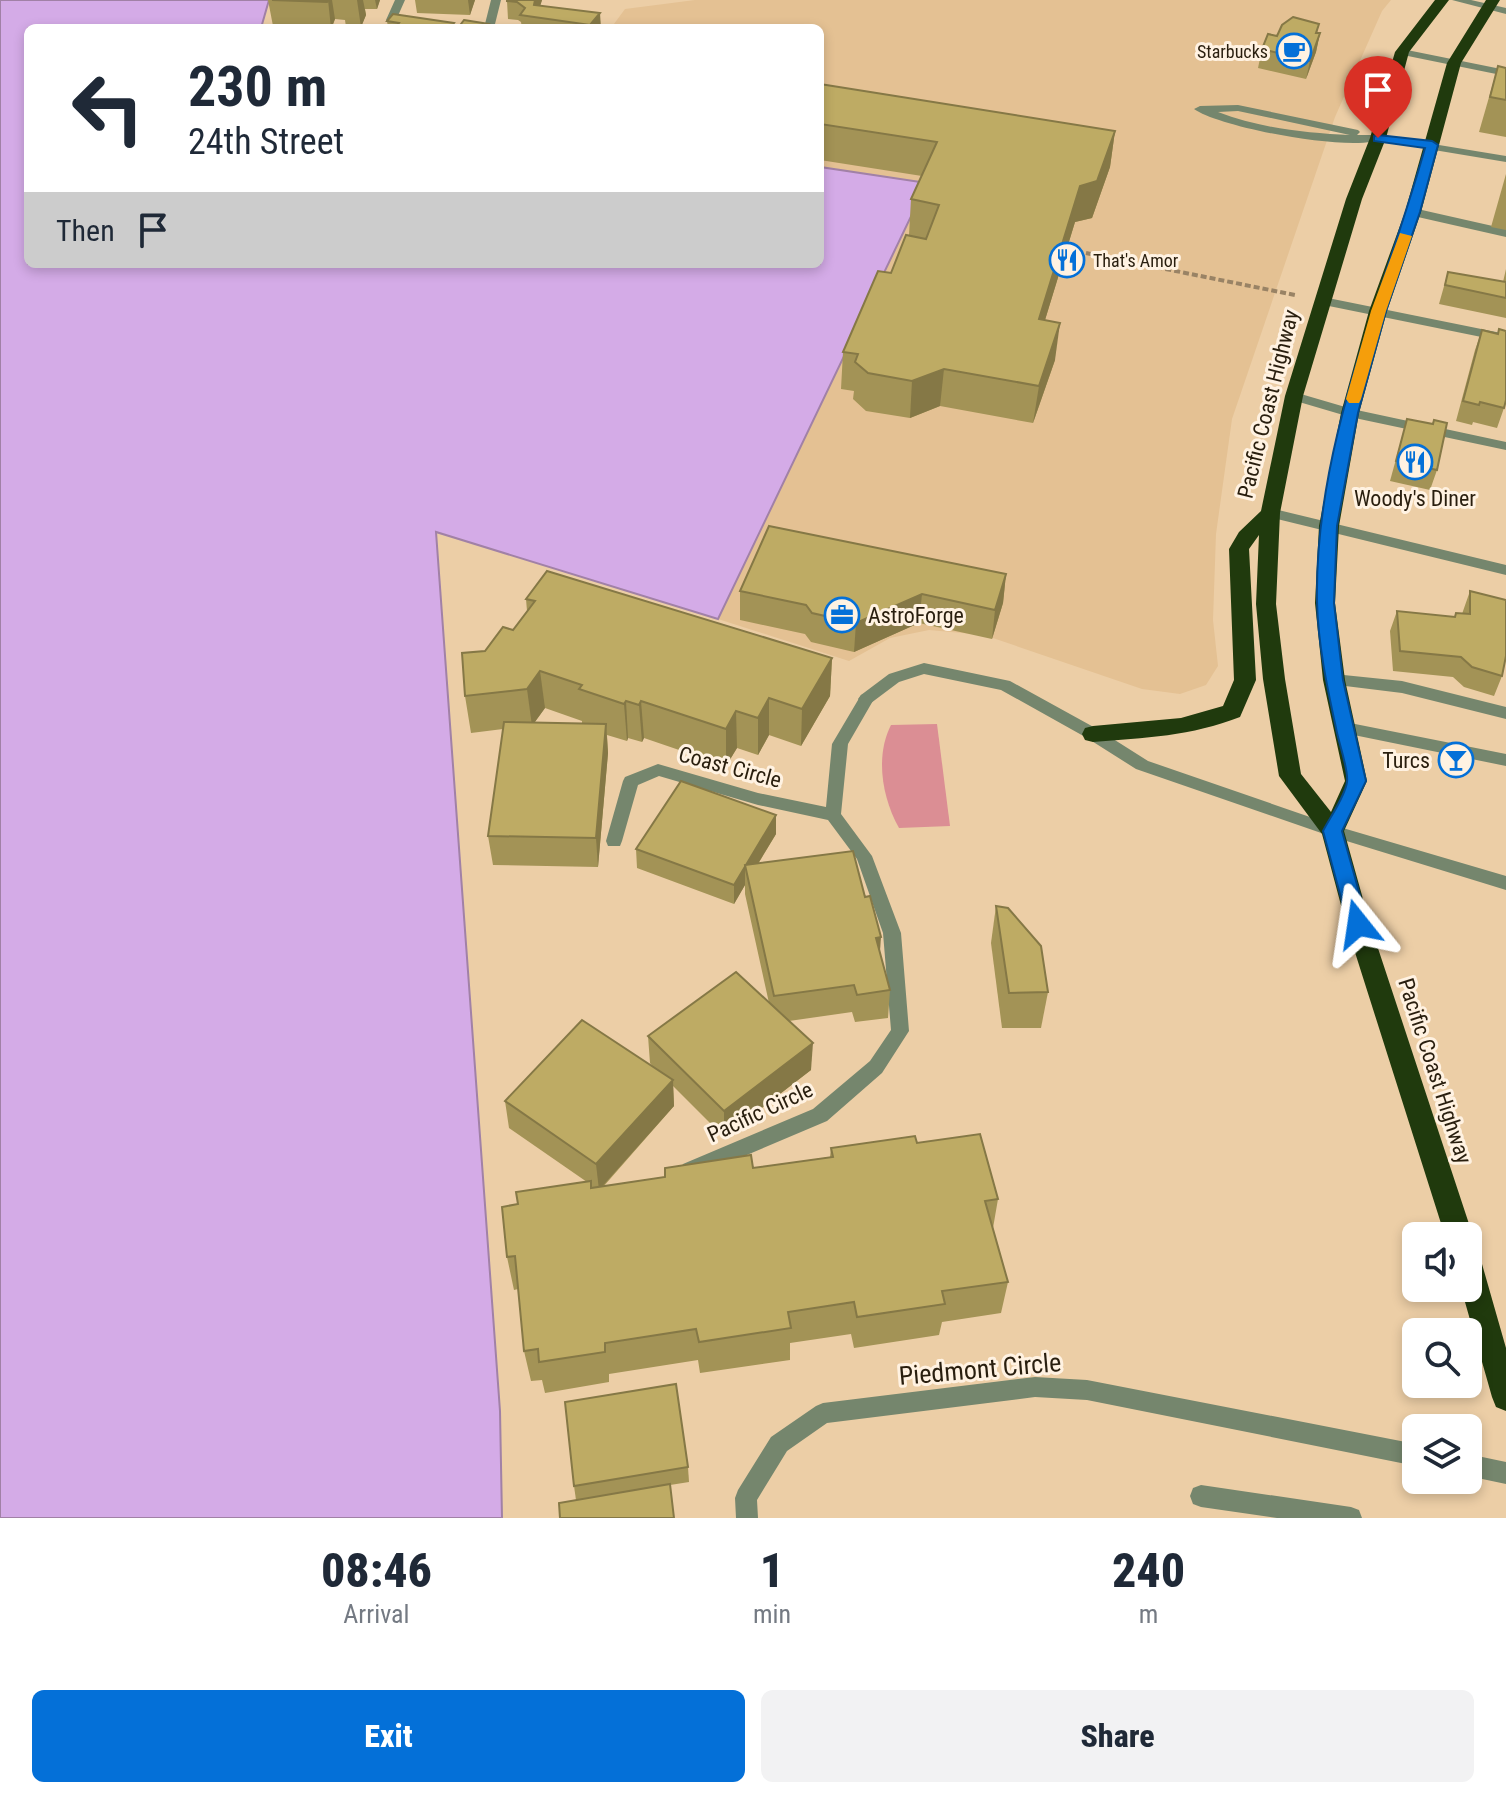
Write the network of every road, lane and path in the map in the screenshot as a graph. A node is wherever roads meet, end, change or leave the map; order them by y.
1 (400, 0) edge
2 (1442, 0) edge
3 (1457, 0) edge
4 (495, 2) edge
5 (1489, 4) edge
6 (1506, 11) edge
7 (418, 24) edge
8 (490, 24) edge
9 (1402, 52) junction
10 (1454, 63) junction
11 (1506, 73) edge
12 (1378, 138) junction
13 (1432, 145) junction
14 (1506, 159) edge
15 (1413, 212) junction
16 (1506, 233) edge
17 (1086, 253) dead end
18 (1323, 301) junction
19 (1378, 311) junction
20 (1506, 338) edge
21 (1294, 396) junction
22 (1350, 413) junction
23 (1506, 446) edge
24 (1270, 513) junction
25 (1329, 526) junction
26 (1506, 570) edge
27 (1334, 680) junction
28 (1506, 713) edge
29 (1345, 728) junction
30 (1093, 734) junction
31 (1506, 760) edge
32 (833, 815) junction
33 (1333, 831) junction
34 (614, 841) dead end
35 (1506, 883) edge
36 (669, 1179) edge
37 (1454, 1222) edge
38 (1479, 1302) edge
39 (1506, 1397) edge
40 (1402, 1452) edge
41 (1482, 1468) edge
42 (1506, 1473) edge
43 (1201, 1496) dead end
44 (747, 1518) edge
45 (1351, 1518) edge

1 - 7 street
2 - 9 highway, Pacific Coast Highway
3 - 5 street
4 - 8 street
5 - 6 street
5 - 10 highway
9 - 10 street
9 - 12 highway, Pacific Coast Highway
10 - 11 street
10 - 13 highway
12 - 12 street
12 - 13 street
12 - 18 highway, Pacific Coast Highway
13 - 14 street
13 - 15 highway
15 - 16 street
15 - 19 highway
17 - 18 path
18 - 19 street
18 - 21 highway, Pacific Coast Highway
19 - 20 street
19 - 22 highway
21 - 22 street
21 - 24 highway, Pacific Coast Highway
22 - 23 street
22 - 25 highway
24 - 25 street
24 - 30 highway
24 - 33 highway, Pacific Coast Highway
25 - 26 street
25 - 27 highway
27 - 28 street
27 - 29 highway
29 - 31 street
29 - 33 highway
30 - 32 street
30 - 33 street
32 - 34 street, Coast Circle
32 - 36 street, Pacific Circle
33 - 35 street
33 - 37 highway, Pacific Coast Highway
38 - 39 highway
40 - 44 street, Piedmont Circle
41 - 42 street
43 - 45 street

